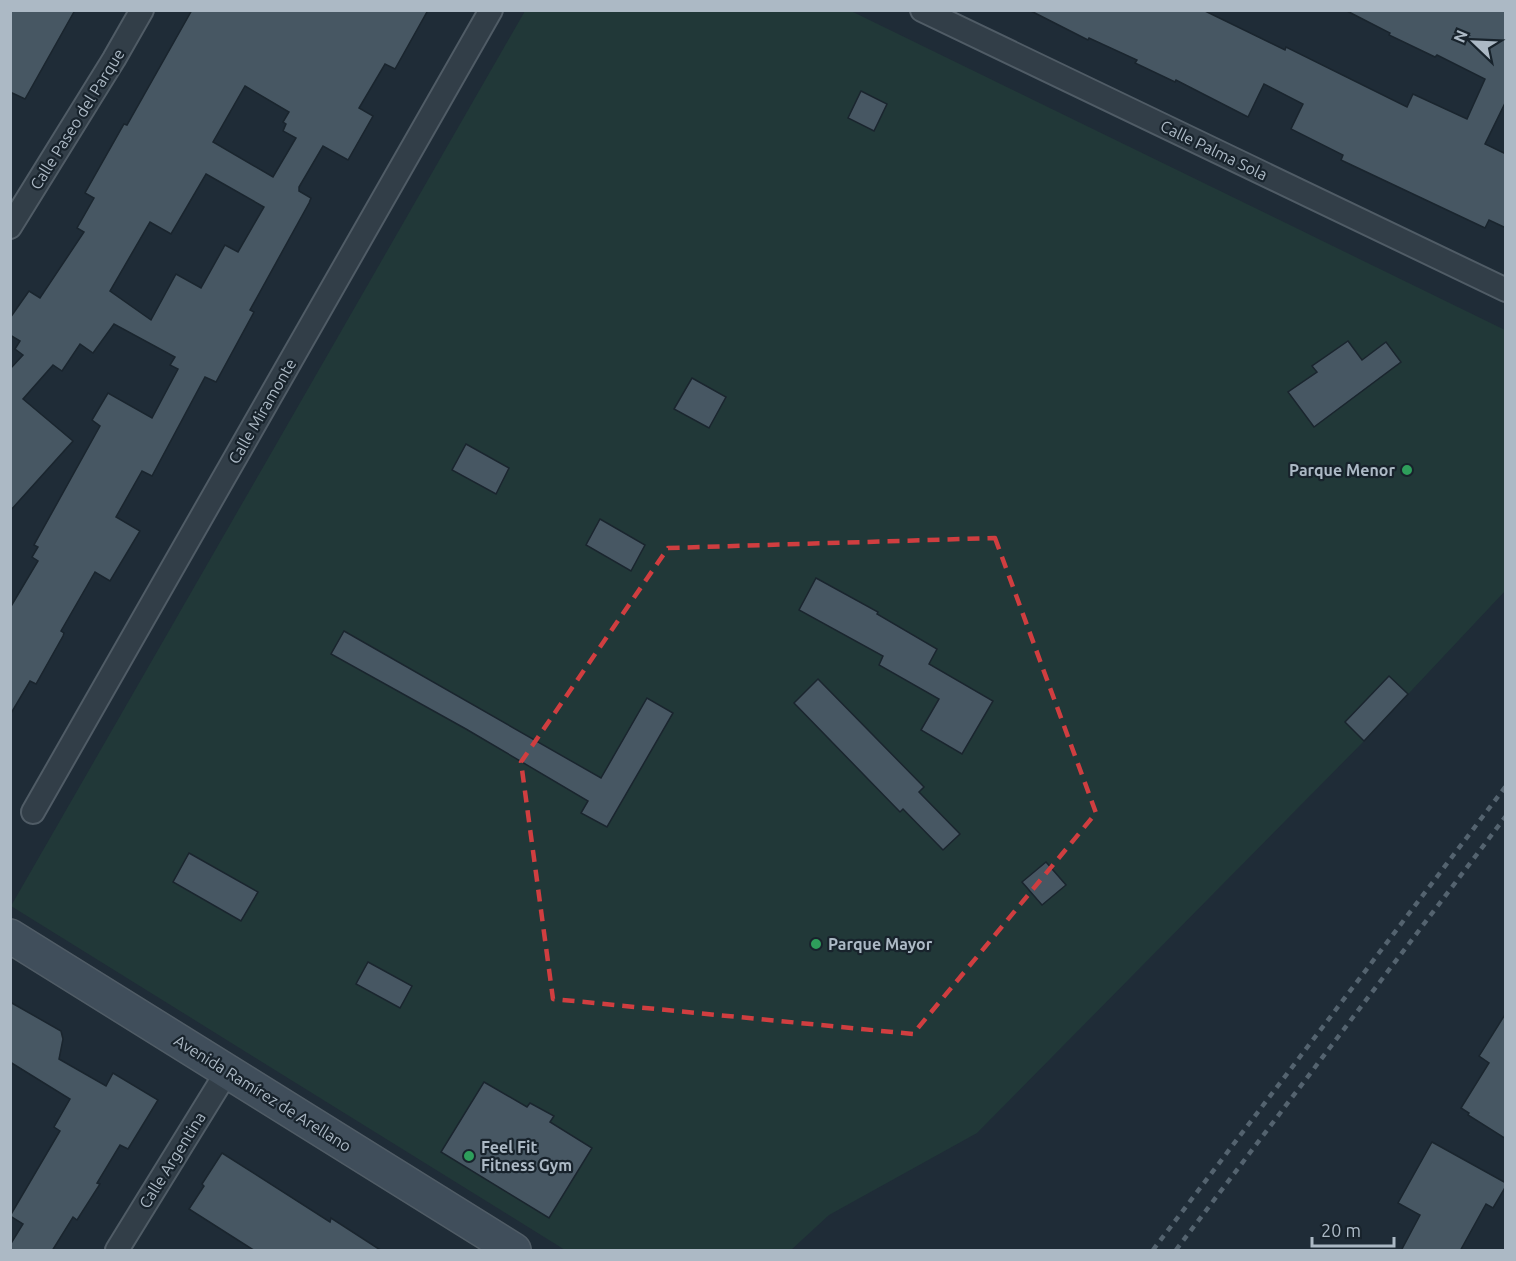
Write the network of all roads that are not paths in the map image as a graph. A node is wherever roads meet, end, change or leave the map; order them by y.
1 (142, 10) edge
2 (491, 10) edge
3 (922, 10) edge
4 (10, 227) edge
5 (1506, 290) edge
6 (33, 812) dead end
7 (10, 936) edge
8 (228, 1070) junction
9 (117, 1251) edge
10 (514, 1251) edge

1 - 4 street, Calle Paseo del Parque
2 - 6 street, Calle Miramonte
3 - 5 street, Calle Palma Sola
7 - 8 street, Avenida Ramírez de Arellano
8 - 9 street, Calle Argentina
8 - 10 street, Avenida Ramírez de Arellano

